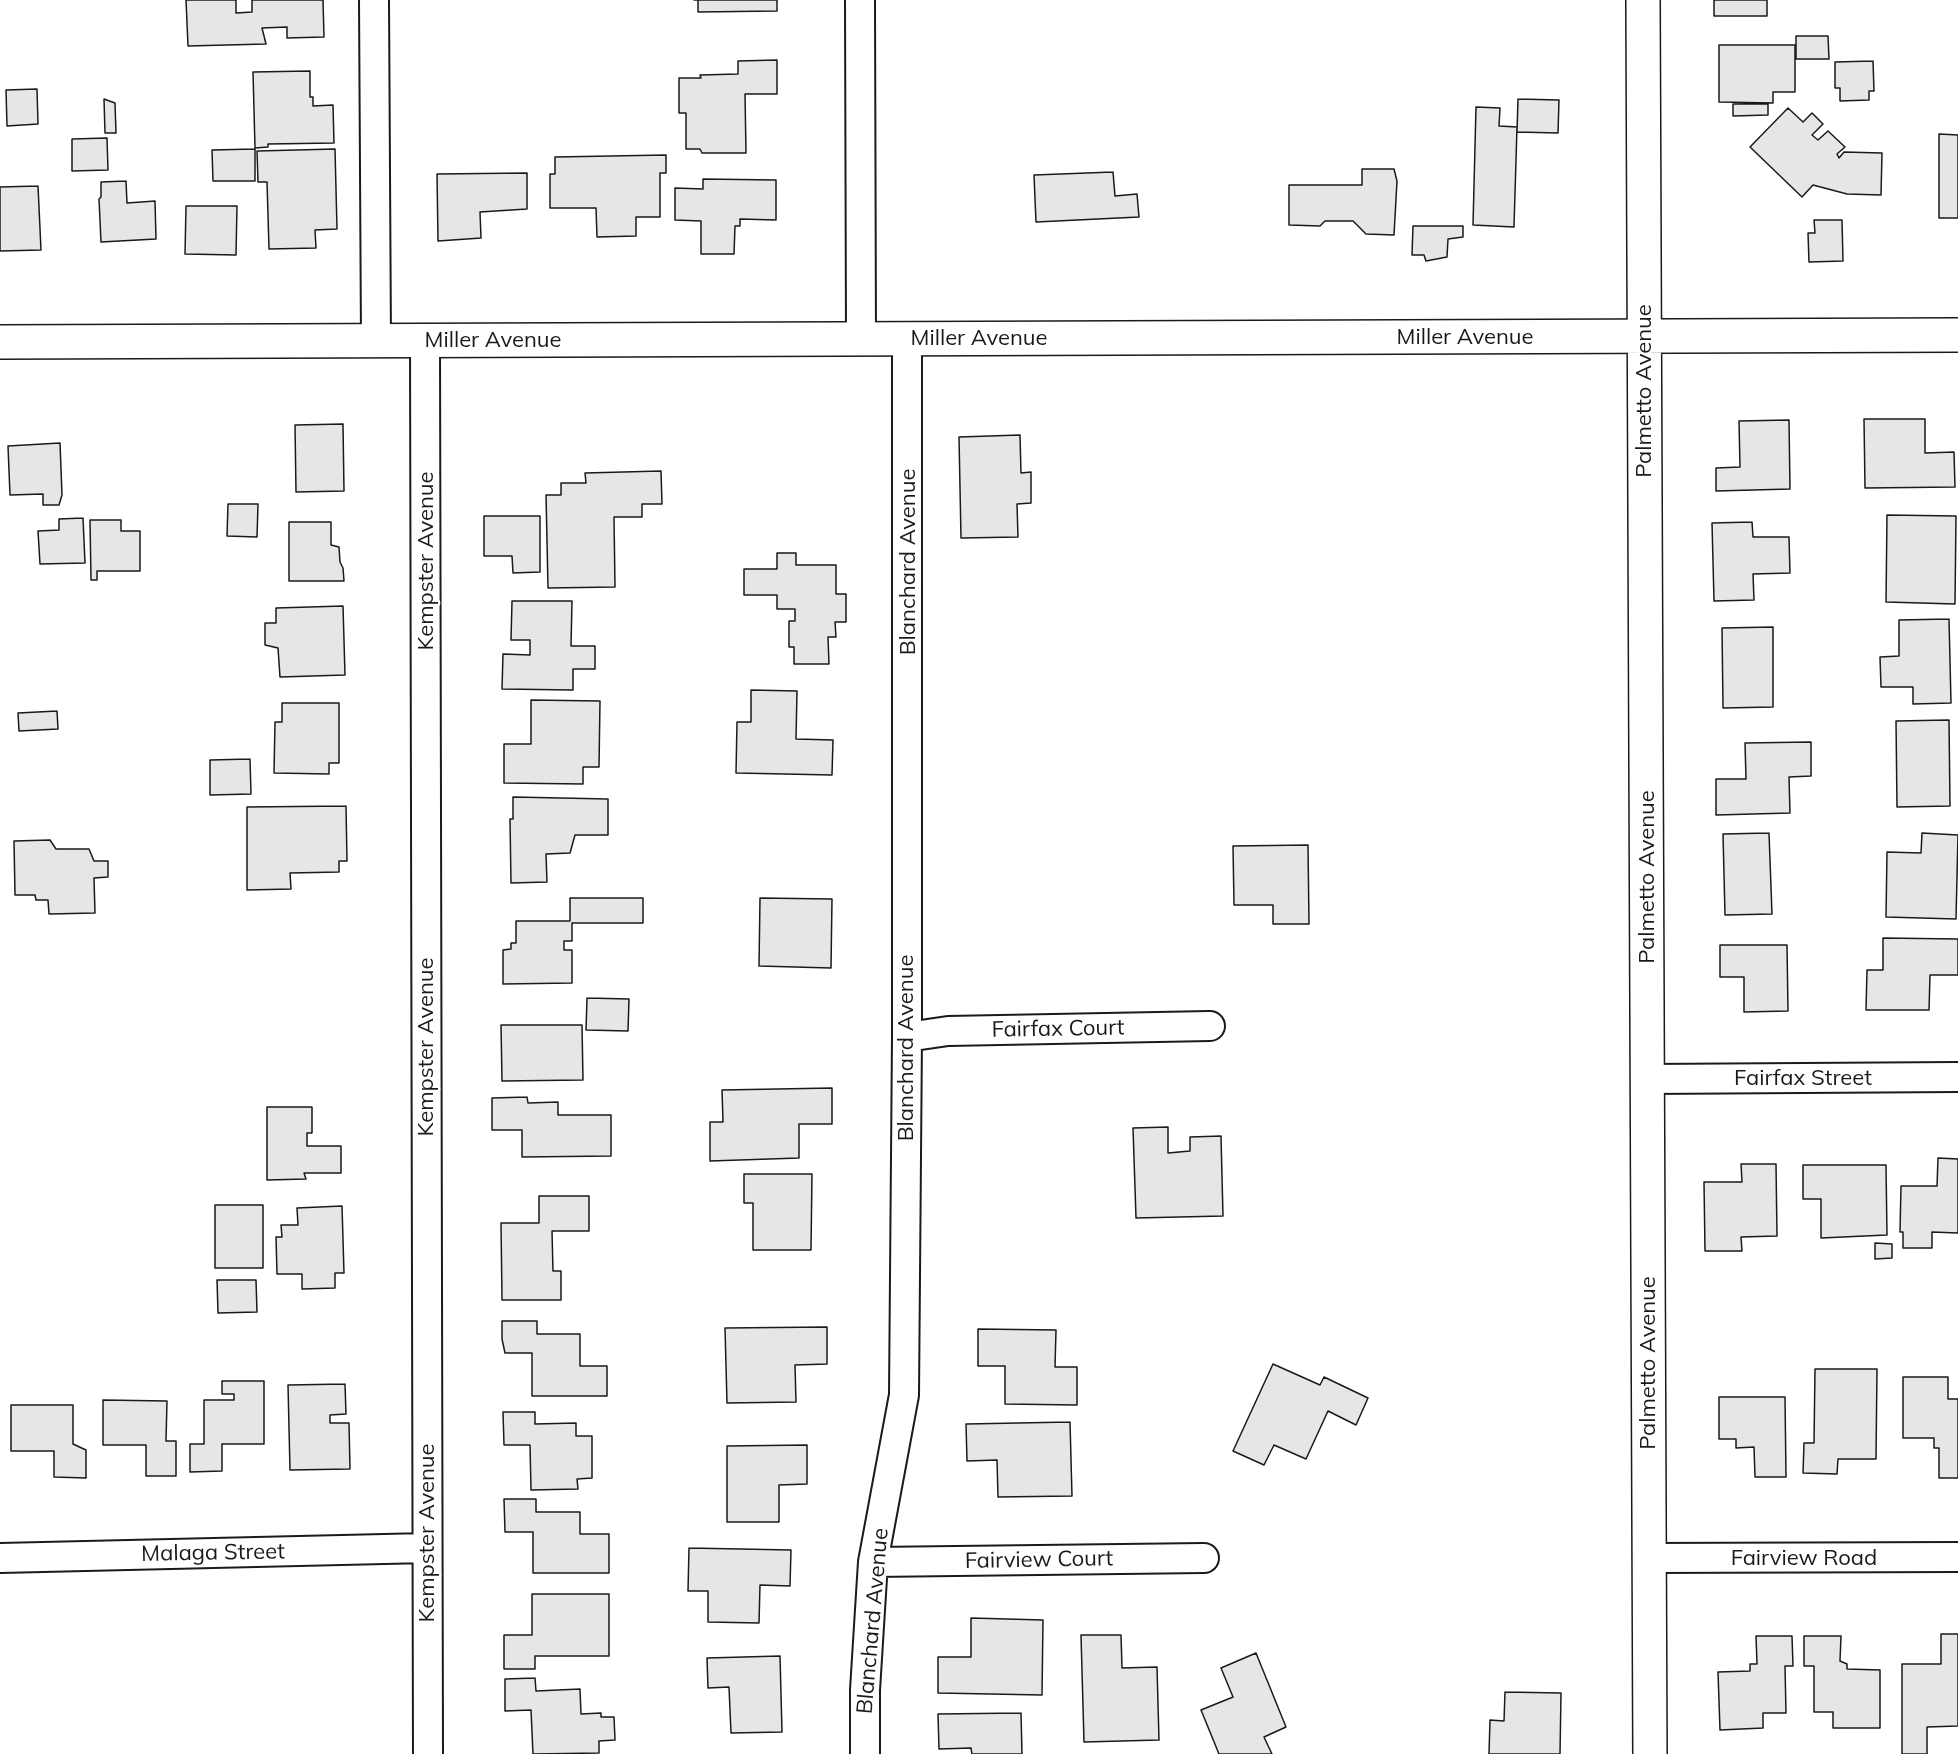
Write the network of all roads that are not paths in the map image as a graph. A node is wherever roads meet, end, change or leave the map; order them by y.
1 (374, 0) edge
2 (860, 0) edge
3 (1643, 0) edge
4 (1958, 335) edge
5 (1644, 336) junction
6 (861, 339) junction
7 (907, 339) junction
8 (425, 340) junction
9 (376, 341) junction
10 (0, 342) edge
11 (1210, 1026) dead end
12 (907, 1036) junction
13 (1958, 1077) edge
14 (1647, 1079) junction
15 (427, 1548) junction
16 (1958, 1557) edge
17 (0, 1558) edge
18 (1204, 1558) dead end
19 (1649, 1558) junction
20 (873, 1562) junction
21 (428, 1754) edge
22 (865, 1754) edge
23 (1650, 1754) edge

1 - 9 street
2 - 6 street
3 - 5 street, Palmetto Avenue
4 - 5 street, Miller Avenue
5 - 7 street, Miller Avenue
5 - 14 street, Palmetto Avenue
6 - 7 street, Miller Avenue
6 - 8 street, Miller Avenue
7 - 12 street, Blanchard Avenue
8 - 9 street, Miller Avenue
8 - 15 street, Kempster Avenue
9 - 10 street, Miller Avenue
11 - 12 street, Fairfax Court
12 - 20 street, Blanchard Avenue
13 - 14 street, Fairfax Street
14 - 19 street, Palmetto Avenue
15 - 17 street, Malaga Street
15 - 21 street, Kempster Avenue
16 - 19 street, Fairview Road
18 - 20 street, Fairview Court
19 - 23 street, Palmetto Avenue
20 - 22 street, Blanchard Avenue

